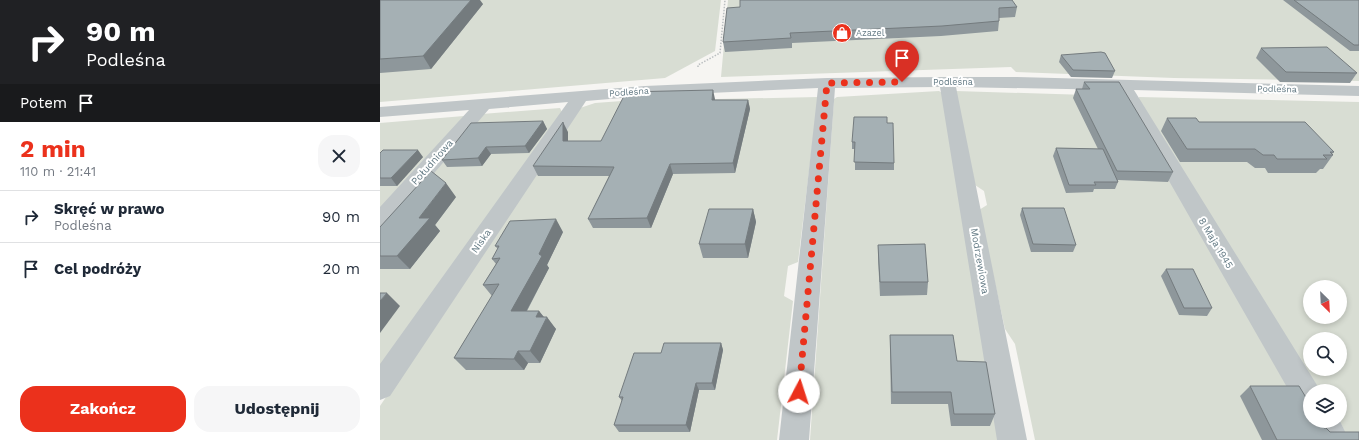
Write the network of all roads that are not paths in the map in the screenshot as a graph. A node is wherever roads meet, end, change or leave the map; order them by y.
1 (947, 82) junction
2 (827, 83) junction
3 (1123, 86) junction
4 (1359, 91) edge
5 (581, 96) junction
6 (484, 104) junction
7 (380, 112) edge
8 (380, 221) edge
9 (380, 387) edge
10 (1303, 388) edge
11 (1327, 428) edge
12 (794, 440) edge
13 (1012, 440) edge
14 (1334, 440) edge

1 - 2 street, Podleśna
1 - 3 street, Podleśna
1 - 13 street, Modrzewiowa
2 - 5 street, Podleśna
2 - 12 street
3 - 4 street, Podleśna
3 - 10 street, 8 Maja 1945
5 - 6 street, Podleśna
5 - 9 street, Niska
6 - 7 street, Podleśna
6 - 8 street, Południowa
11 - 14 street

